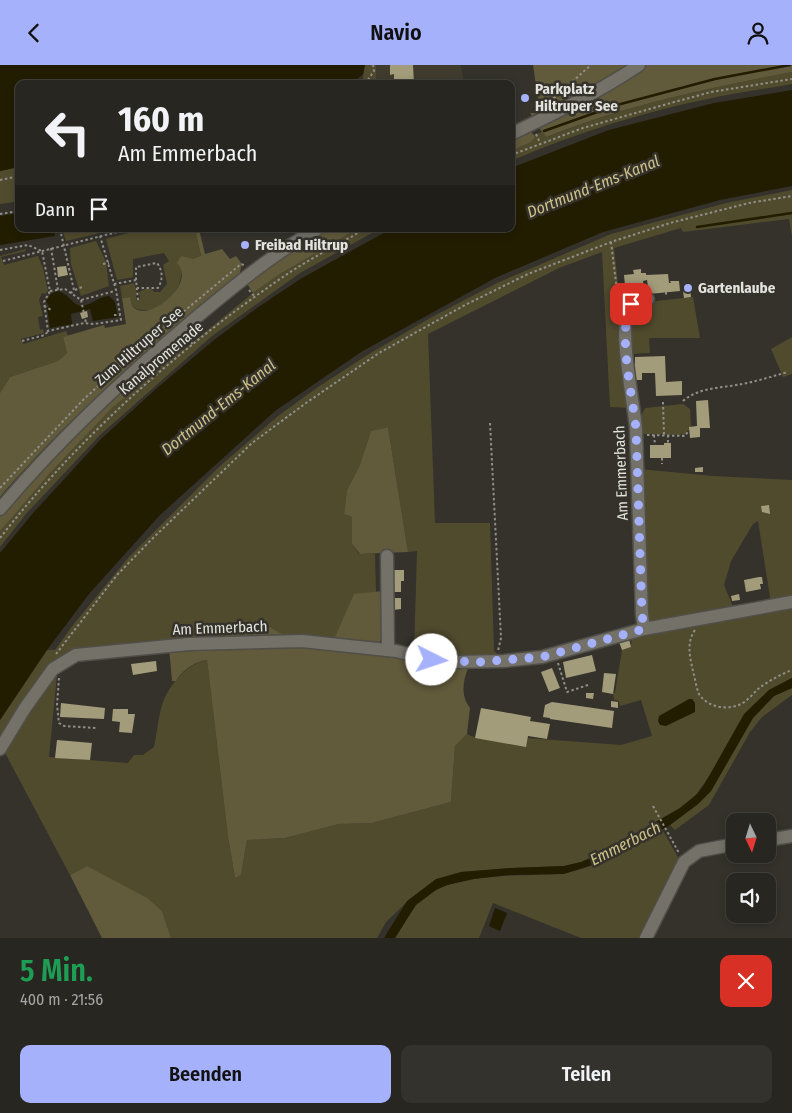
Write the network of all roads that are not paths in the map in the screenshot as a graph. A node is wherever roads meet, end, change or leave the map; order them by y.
1 (639, 65) edge
2 (515, 132) edge
3 (312, 232) edge
4 (648, 299) dead end
5 (0, 509) edge
6 (387, 556) dead end
7 (792, 602) edge
8 (644, 629) junction
9 (388, 650) junction
10 (0, 749) edge
11 (792, 836) edge
12 (776, 839) edge
13 (726, 846) edge
14 (646, 938) edge

1 - 2 street
3 - 5 street, Zum Hiltruper See
4 - 8 street, Am Emmerbach
6 - 9 street
7 - 8 street, Am Emmerbach
8 - 9 street, Am Emmerbach
9 - 10 street, Am Emmerbach
11 - 12 street
13 - 14 street

